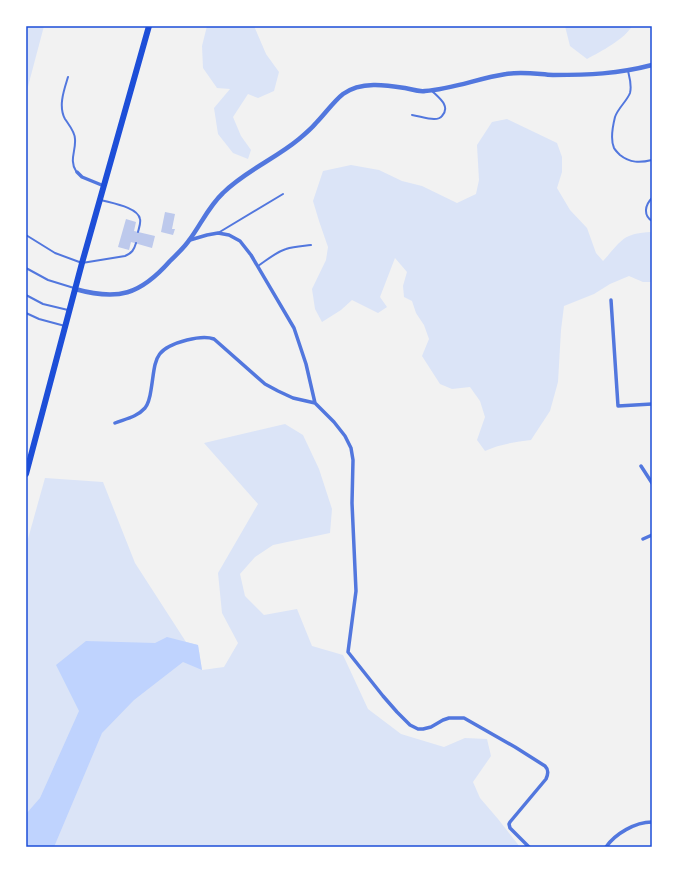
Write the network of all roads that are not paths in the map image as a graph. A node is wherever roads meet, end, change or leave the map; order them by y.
1 (149, 26) edge
2 (652, 65) edge
3 (628, 71) junction
4 (68, 77) dead end
5 (431, 90) junction
6 (412, 114) dead end
7 (652, 160) edge
8 (77, 172) joint
9 (104, 186) junction
10 (283, 194) dead end
11 (652, 198) edge
12 (99, 200) junction
13 (652, 221) edge
14 (138, 232) dead end
15 (218, 233) junction
16 (26, 235) edge
17 (190, 240) junction
18 (136, 244) dead end
19 (311, 245) dead end
20 (82, 263) junction
21 (258, 266) junction
22 (26, 268) edge
23 (75, 288) junction
24 (26, 295) edge
25 (611, 300) dead end
26 (70, 311) junction
27 (26, 313) edge
28 (66, 326) junction
29 (315, 403) junction
30 (652, 404) edge
31 (115, 423) dead end
32 (641, 466) dead end
33 (26, 474) edge
34 (652, 483) edge
35 (652, 535) edge
36 (643, 539) dead end
37 (652, 822) edge
38 (528, 847) edge
39 (606, 847) edge

1 - 9 main road
2 - 3 street
3 - 5 street
3 - 7 lane
4 - 8 lane
5 - 6 lane
5 - 17 street
8 - 9 street
9 - 12 main road
10 - 15 lane
11 - 13 lane
12 - 14 lane
12 - 20 main road
15 - 17 street
15 - 21 street
16 - 20 lane
17 - 23 street
18 - 20 lane
19 - 21 lane
20 - 23 main road
21 - 29 street
22 - 23 lane
23 - 26 main road
24 - 26 lane
25 - 30 street
26 - 28 main road
27 - 28 lane
28 - 33 main road
29 - 31 street
29 - 38 street
32 - 34 street
35 - 36 street
37 - 39 street

